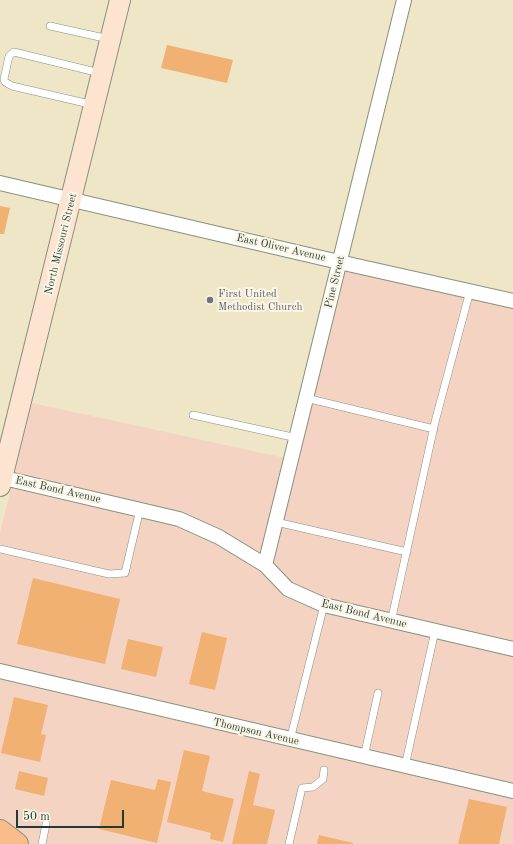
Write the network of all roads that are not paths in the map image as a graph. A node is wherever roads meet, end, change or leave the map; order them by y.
1 (118, 0) edge
2 (404, 0) edge
3 (50, 26) dead end
4 (110, 39) junction
5 (102, 73) junction
6 (95, 105) junction
7 (0, 183) edge
8 (72, 199) junction
9 (340, 262) junction
10 (470, 291) junction
11 (513, 301) edge
12 (306, 398) junction
13 (193, 415) dead end
14 (434, 429) junction
15 (297, 438) junction
16 (1, 480) edge
17 (140, 509) junction
18 (276, 522) junction
19 (0, 549) edge
20 (407, 552) junction
21 (266, 565) junction
22 (324, 605) junction
23 (391, 622) junction
24 (435, 631) junction
25 (513, 649) edge
26 (0, 672) edge
27 (378, 693) dead end
28 (290, 740) junction
29 (364, 757) junction
30 (405, 766) junction
31 (324, 770) dead end
32 (513, 791) edge
33 (46, 824) dead end
34 (0, 831) edge
35 (17, 844) edge
36 (42, 844) edge
37 (289, 844) edge

1 - 4 main road, North Missouri Street
2 - 9 street, Pine Street
3 - 4 lane
4 - 5 main road, North Missouri Street
5 - 6 main road, North Missouri Street
5 - 6 lane
6 - 8 main road, North Missouri Street
7 - 8 street, East Oliver Avenue
8 - 9 street, East Oliver Avenue
8 - 16 main road, North Missouri Street
9 - 10 street, East Oliver Avenue
9 - 12 street, Pine Street
10 - 11 street, East Oliver Avenue
10 - 14 lane
12 - 14 lane
12 - 15 street, Pine Street
13 - 15 lane
14 - 20 lane
15 - 18 street, Pine Street
16 - 17 street, East Bond Avenue
17 - 19 lane
17 - 21 street, East Bond Avenue
18 - 20 lane
18 - 21 street, Pine Street
20 - 23 lane
21 - 22 street, East Bond Avenue
22 - 23 street, East Bond Avenue
22 - 28 lane
23 - 24 street, East Bond Avenue
24 - 25 street, East Bond Avenue
24 - 30 lane
26 - 28 street, Thompson Avenue
27 - 29 lane
28 - 29 street, Thompson Avenue
29 - 30 street, Thompson Avenue
30 - 32 street, Thompson Avenue
31 - 37 lane
33 - 36 lane
34 - 35 main road

